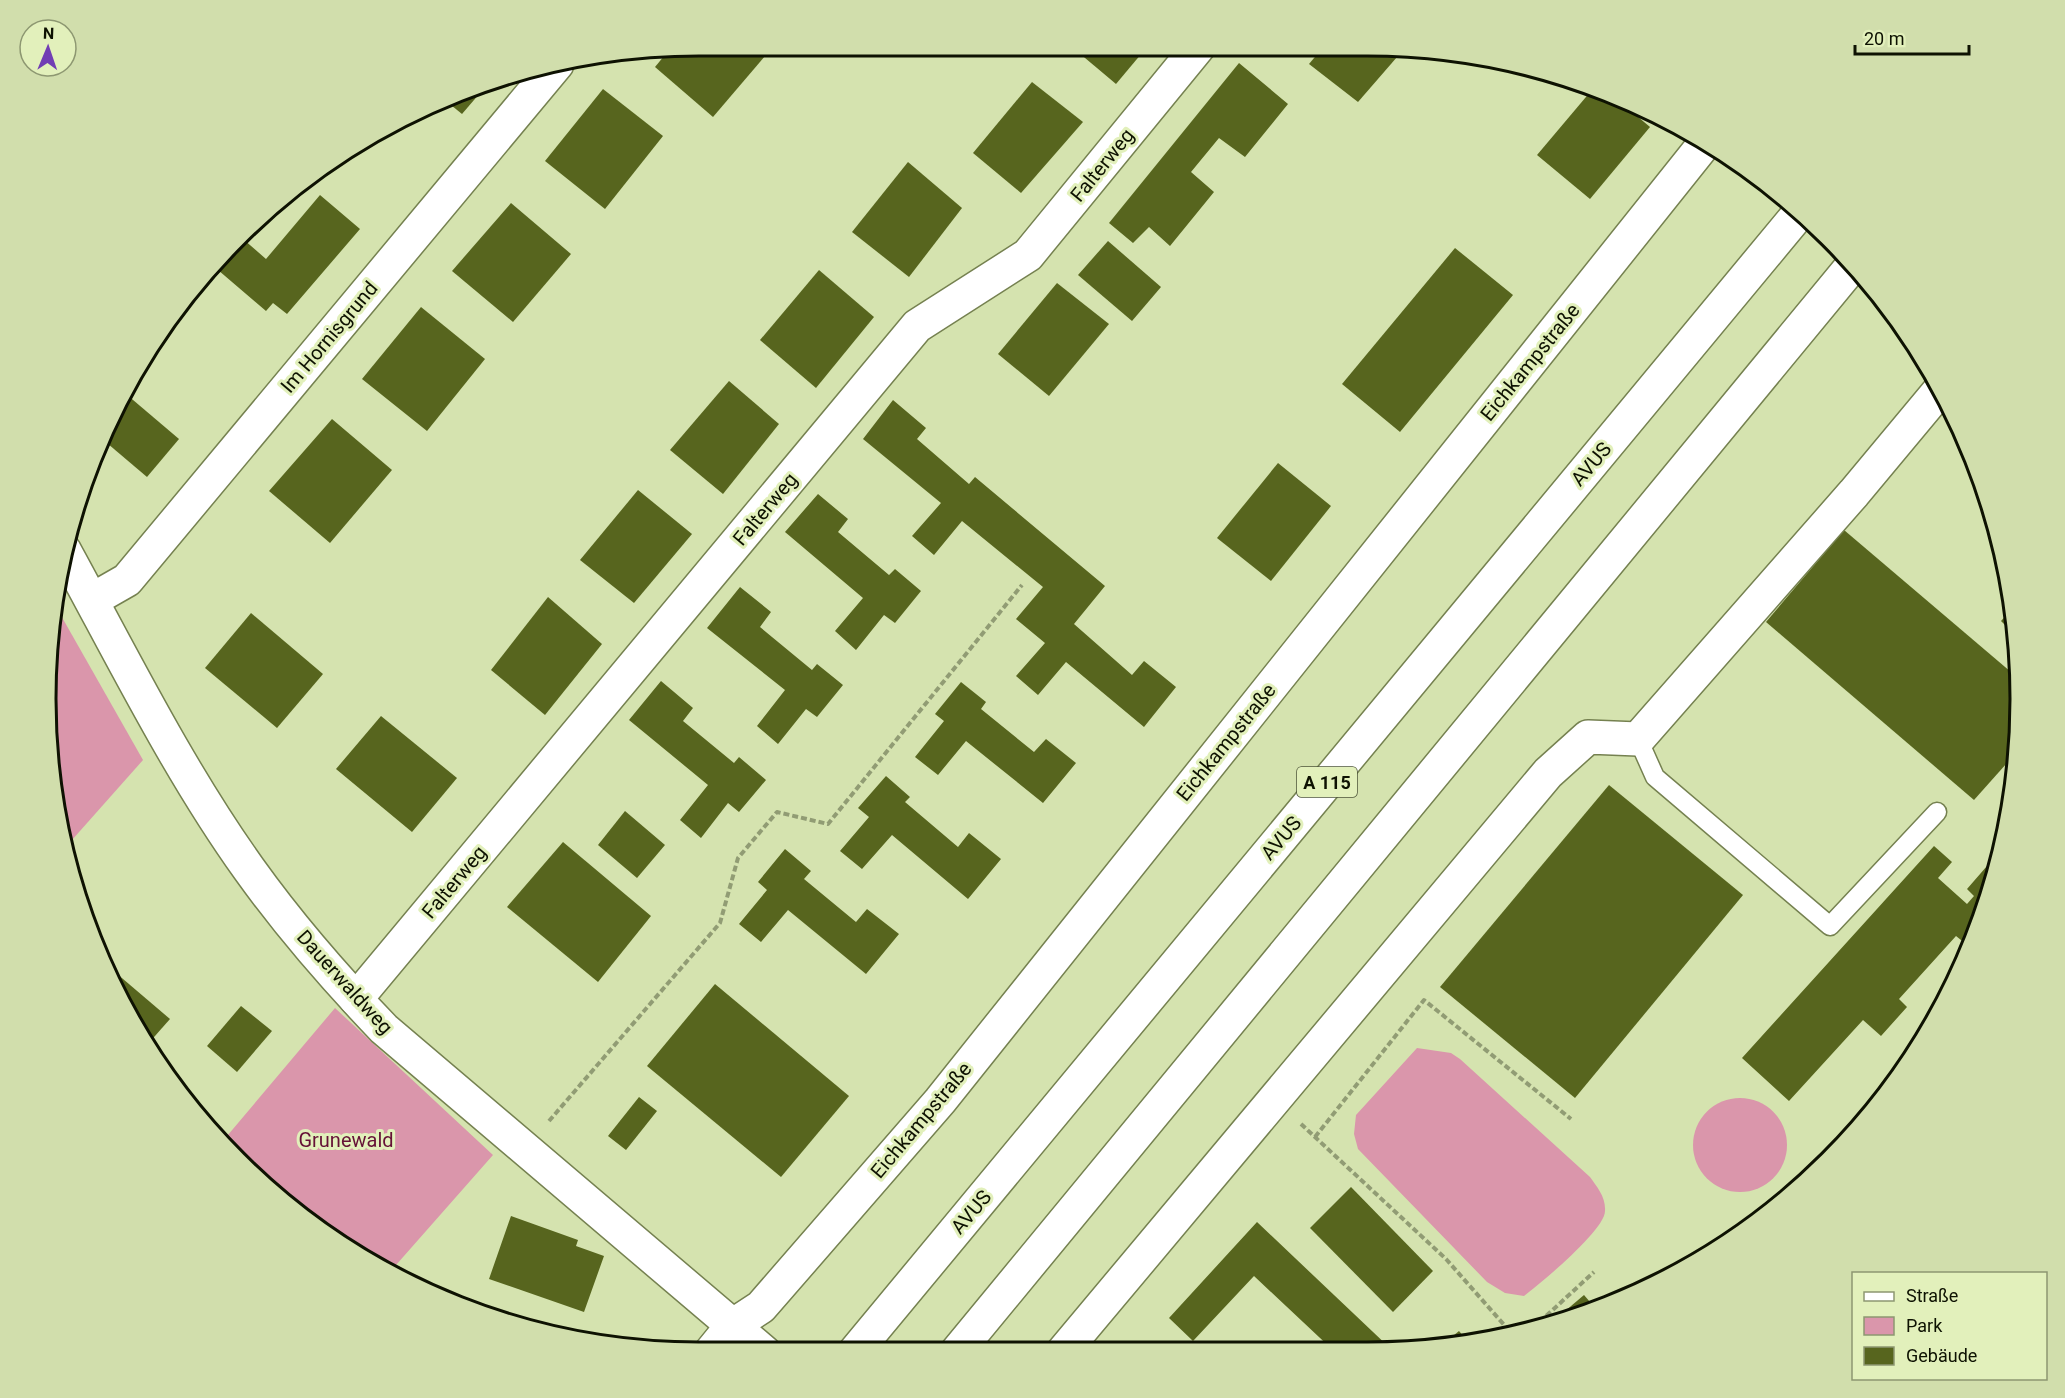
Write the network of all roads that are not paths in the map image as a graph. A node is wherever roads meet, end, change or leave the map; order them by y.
1 (1191, 56) edge
2 (549, 73) edge
3 (1699, 149) edge
4 (1794, 219) edge
5 (1847, 272) edge
6 (1934, 397) edge
7 (71, 562) edge
8 (92, 600) junction
9 (1638, 739) junction
10 (1937, 812) dead end
11 (356, 999) junction
12 (732, 1326) junction
13 (719, 1342) edge
14 (752, 1342) edge
15 (863, 1342) edge
16 (965, 1342) edge
17 (1071, 1342) edge

1 - 11 main road, Falterweg
2 - 8 main road, Im Hornisgrund
3 - 12 main road, Eichkampstraße
4 - 15 main road, AVUS / A 115
5 - 16 main road
6 - 9 main road
7 - 8 main road, Dauerwaldweg
8 - 11 main road, Dauerwaldweg
9 - 10 lane
9 - 17 main road
11 - 12 main road, Dauerwaldweg
12 - 13 main road, Eichkampstraße
12 - 14 main road

